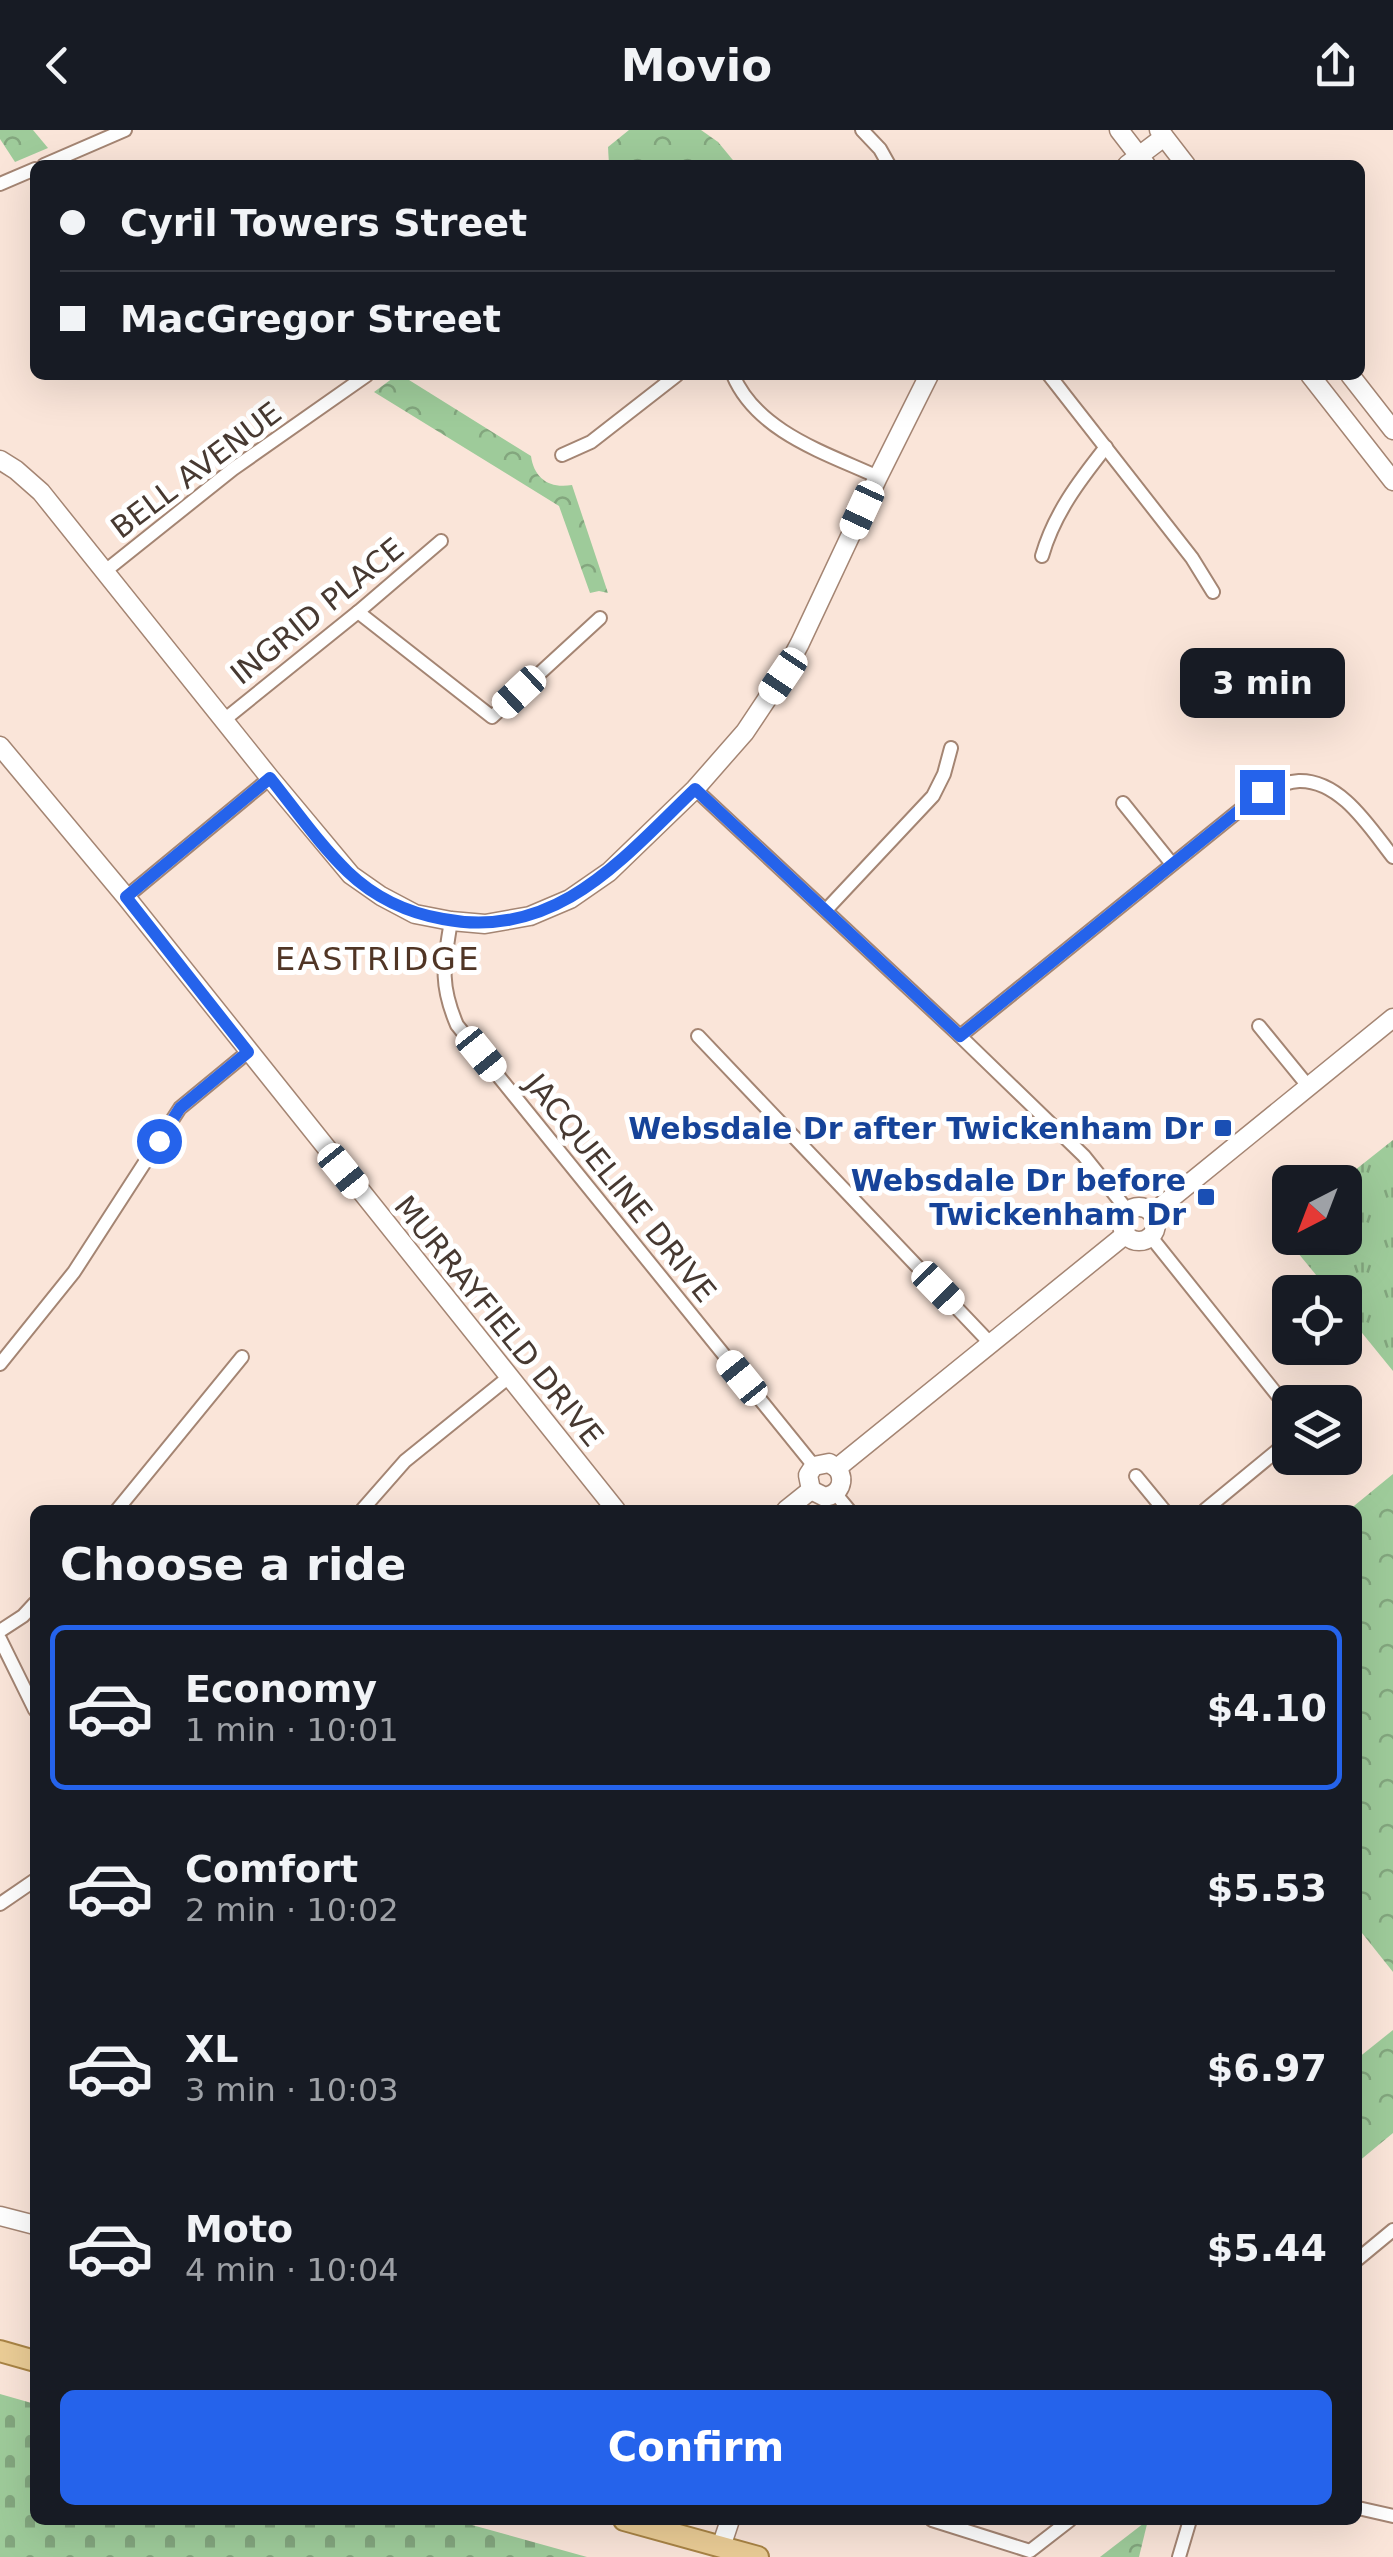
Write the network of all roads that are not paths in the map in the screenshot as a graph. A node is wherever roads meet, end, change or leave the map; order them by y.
1 (126, 130) edge
2 (862, 130) edge
3 (1119, 130) edge
4 (1161, 133) edge
5 (56, 160) edge
6 (886, 160) edge
7 (1137, 160) edge
8 (1140, 160) edge
9 (1182, 160) edge
10 (30, 171) edge
11 (0, 184) edge
12 (360, 380) edge
13 (671, 380) edge
14 (735, 380) edge
15 (926, 380) edge
16 (1053, 380) edge
17 (1314, 380) edge
18 (1354, 380) edge
19 (1393, 430) edge
20 (1106, 446) junction
21 (562, 455) dead end
22 (0, 460) edge
23 (1389, 468) edge
24 (878, 477) junction
25 (441, 541) dead end
26 (1042, 556) dead end
27 (104, 572) junction
28 (1214, 592) dead end
29 (358, 612) junction
30 (600, 618) dead end
31 (224, 720) junction
32 (0, 746) edge
33 (950, 748) dead end
34 (270, 778) junction
35 (695, 789) junction
36 (1124, 803) dead end
37 (1393, 857) edge
38 (1172, 864) junction
39 (126, 897) junction
40 (826, 910) junction
41 (451, 921) junction
42 (1393, 1018) edge
43 (1259, 1026) dead end
44 (698, 1036) dead end
45 (960, 1036) junction
46 (248, 1052) junction
47 (1308, 1086) junction
48 (1128, 1211) junction
49 (1153, 1213) junction
50 (1126, 1234) junction
51 (1151, 1237) junction
52 (991, 1344) junction
53 (242, 1357) dead end
54 (0, 1364) edge
55 (509, 1378) junction
56 (1272, 1388) edge
57 (1272, 1455) edge
58 (814, 1466) junction
59 (837, 1468) junction
60 (1136, 1476) dead end
61 (811, 1490) junction
62 (835, 1493) junction
63 (121, 1505) edge
64 (366, 1505) edge
65 (612, 1505) edge
66 (792, 1505) edge
67 (845, 1505) edge
68 (1160, 1505) edge
69 (1211, 1505) edge
70 (30, 1608) edge
71 (0, 1630) edge
72 (0, 1639) edge
73 (30, 1700) edge
74 (30, 1883) edge
75 (0, 1904) edge
76 (0, 2216) edge
77 (30, 2224) edge
78 (1393, 2230) edge
79 (1362, 2256) edge
80 (0, 2352) edge
81 (30, 2360) edge
82 (1362, 2509) edge
83 (1392, 2515) edge
84 (642, 2525) edge
85 (728, 2525) edge
86 (948, 2525) edge
87 (1064, 2525) edge
88 (1189, 2525) edge
89 (721, 2547) junction
90 (758, 2557) edge
91 (1179, 2557) edge

1 - 5 street
2 - 6 street
3 - 7 street
4 - 8 street
4 - 9 street
10 - 11 street
12 - 27 street, BELL AVENUE
13 - 21 street
14 - 24 street
15 - 24 street
16 - 20 street
17 - 23 street
18 - 19 street
20 - 26 street
20 - 28 street
22 - 27 street
24 - 35 street
25 - 29 street, INGRID PLACE
27 - 31 street
29 - 30 street
29 - 31 street, INGRID PLACE
31 - 34 street
32 - 39 street, MURRAYFIELD DRIVE
33 - 40 street
34 - 39 street
34 - 41 street
35 - 40 street
35 - 41 street
36 - 38 street
37 - 38 street
38 - 45 street
39 - 46 street, MURRAYFIELD DRIVE
40 - 45 street
41 - 58 street, JACQUELINE DRIVE
42 - 47 street
43 - 47 street
44 - 52 street
45 - 48 street
46 - 54 street
46 - 55 street, MURRAYFIELD DRIVE
47 - 49 street
48 - 49 street
48 - 50 street
49 - 51 street
50 - 51 street
50 - 52 street
51 - 56 street
52 - 59 street
53 - 63 street
55 - 64 street
55 - 65 street, MURRAYFIELD DRIVE
57 - 69 street
58 - 59 street
58 - 61 street
59 - 62 street
60 - 68 street
61 - 62 street
61 - 66 street
62 - 67 street
70 - 71 street
72 - 73 street
74 - 75 street
76 - 77 street
78 - 79 street
80 - 81 main road
82 - 83 street
84 - 89 main road
85 - 89 street
86 - 87 street
88 - 91 street
89 - 90 main road

